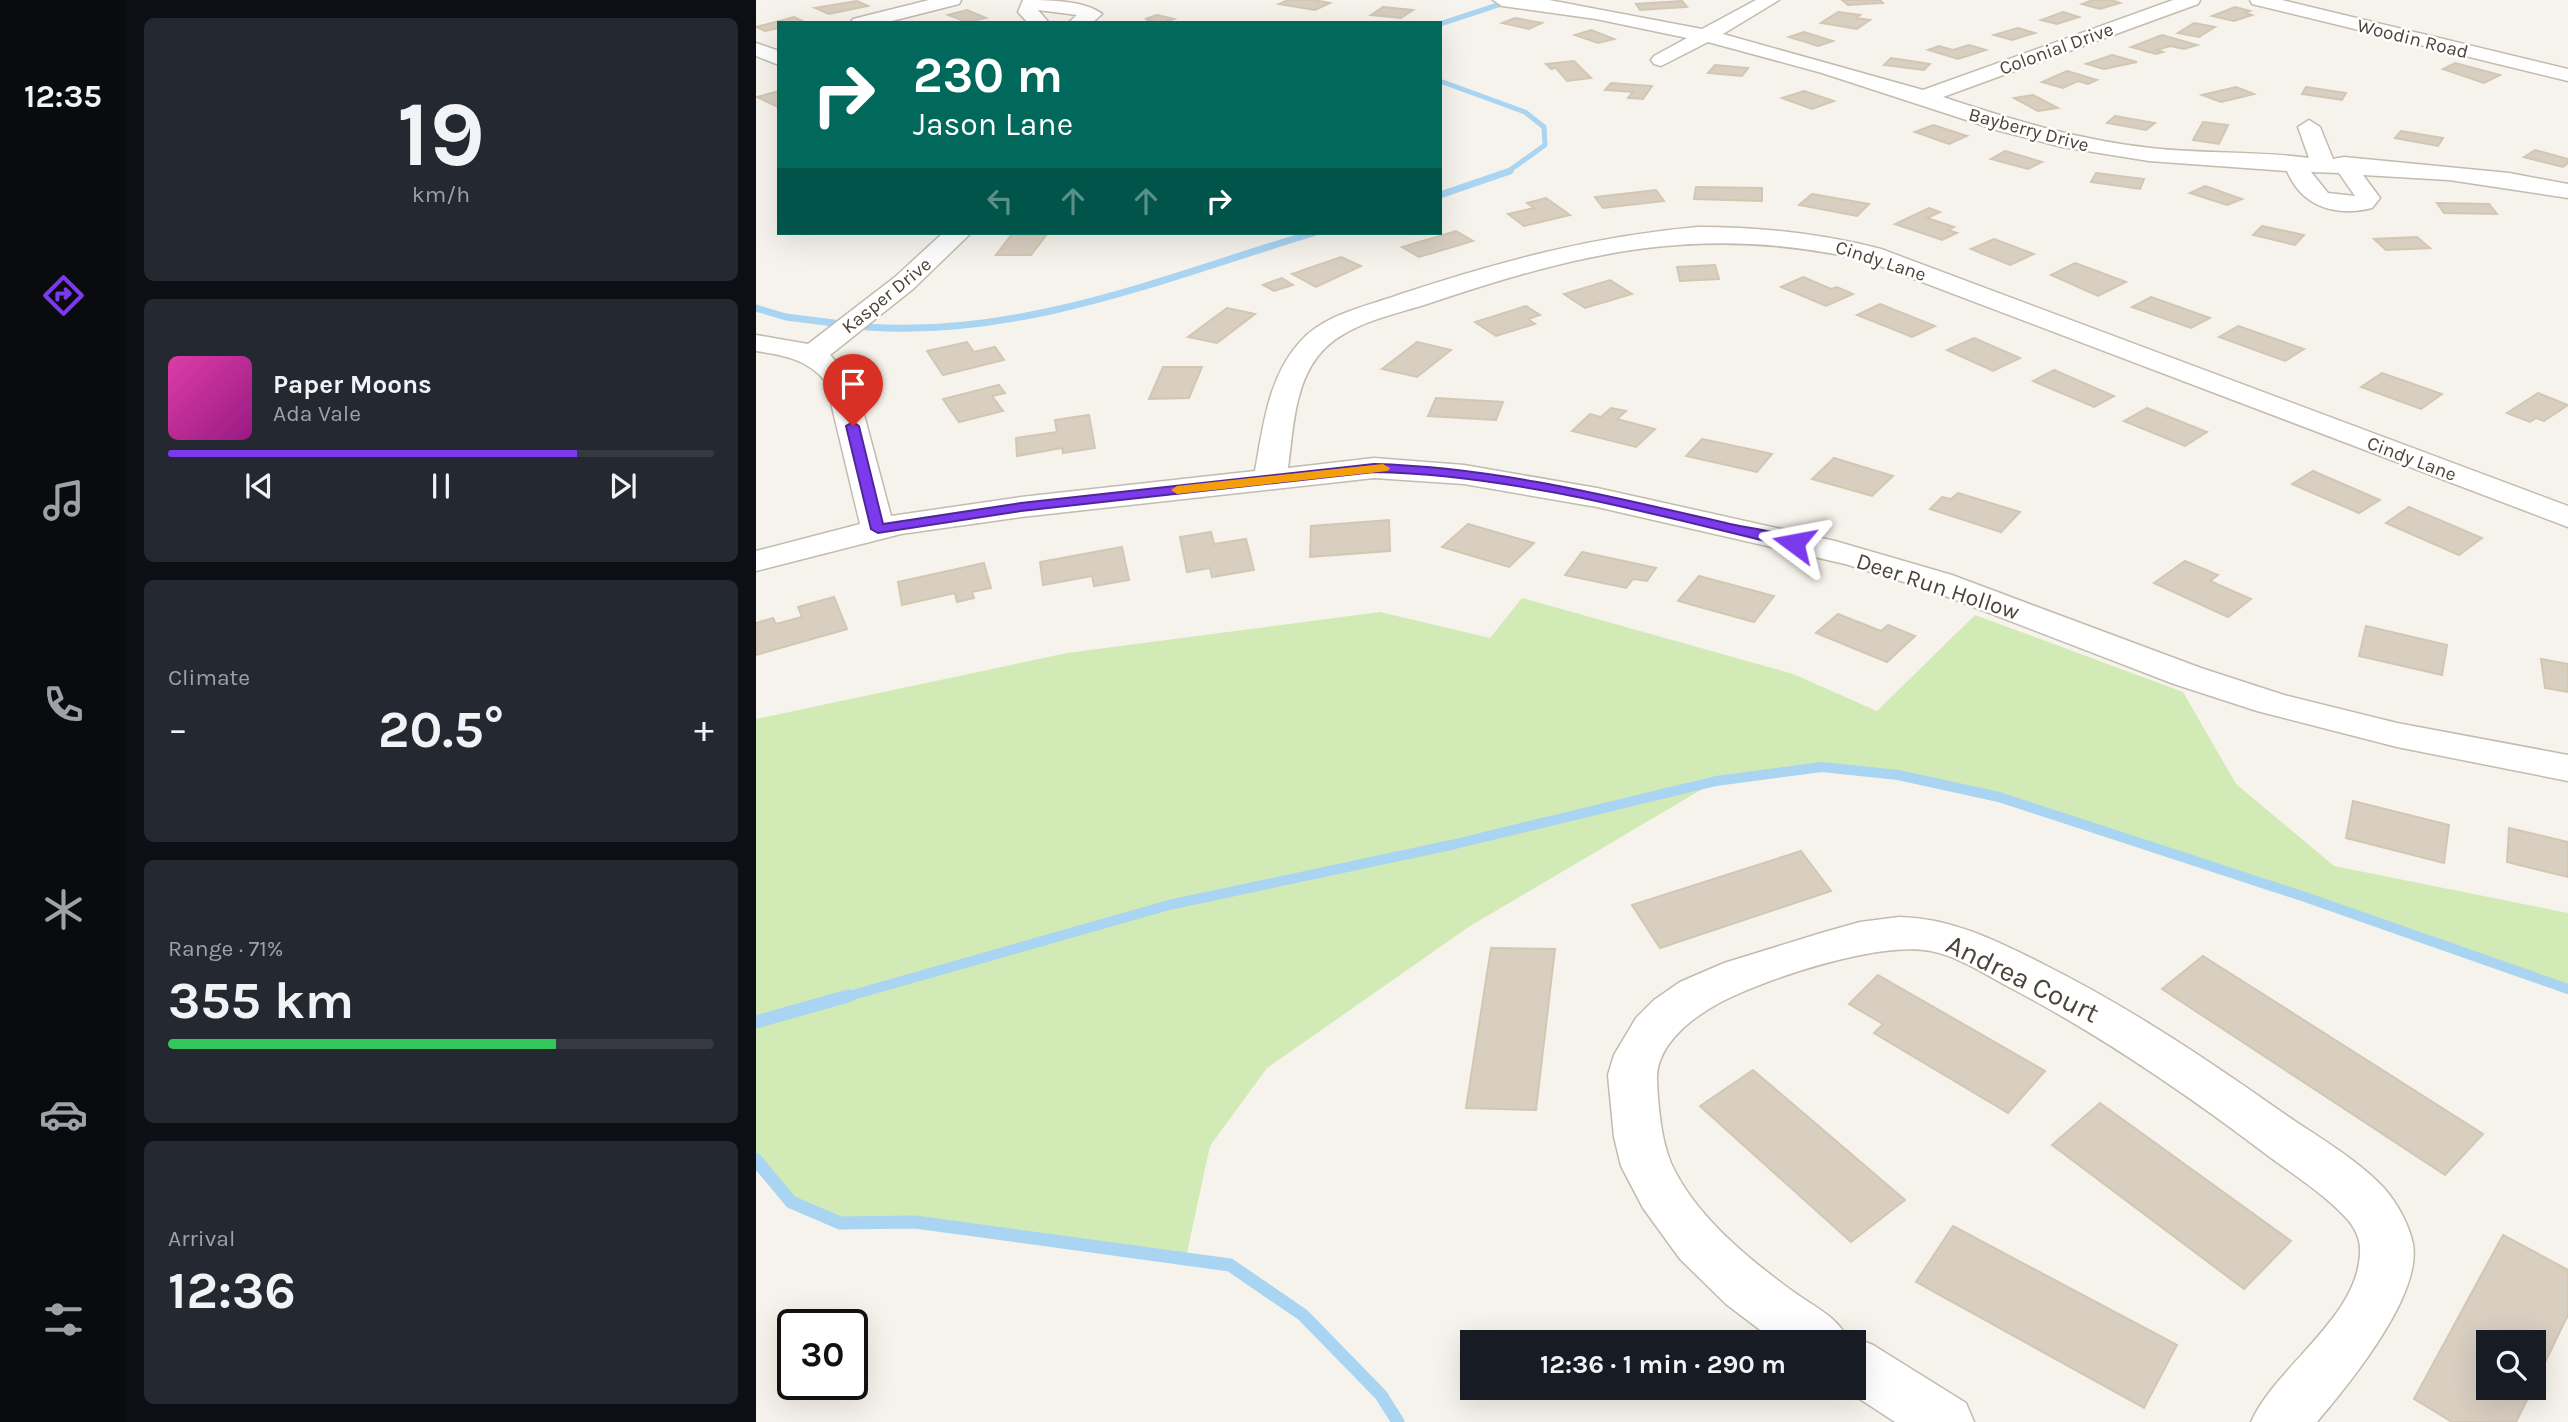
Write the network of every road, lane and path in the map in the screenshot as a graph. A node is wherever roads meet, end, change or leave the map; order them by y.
1 (952, 0) edge
2 (1502, 0) edge
3 (1770, 0) edge
4 (2191, 0) edge
5 (2259, 0) edge
6 (1024, 2) edge
7 (868, 21) edge
8 (1037, 21) edge
9 (1081, 21) edge
10 (1700, 36) junction
11 (777, 44) edge
12 (756, 49) edge
13 (777, 58) edge
14 (1661, 60) dead end
15 (2568, 75) edge
16 (1922, 98) junction
17 (2309, 127) dead end
18 (2296, 162) junction
19 (2333, 164) junction
20 (2568, 191) edge
21 (956, 235) edge
22 (756, 343) edge
23 (812, 355) junction
24 (1270, 480) junction
25 (2568, 517) edge
26 (878, 529) junction
27 (756, 561) edge
28 (2568, 768) edge
29 (1803, 1330) edge
30 (1866, 1372) edge
31 (1938, 1420) edge
32 (2280, 1422) edge

1 - 7 street
2 - 10 street, Bayberry Drive
3 - 10 street
4 - 16 street, Colonial Drive
5 - 15 street, Woodin Road
6 - 8 street
6 - 9 street
10 - 14 street
10 - 16 street, Bayberry Drive
11 - 12 street
12 - 13 street
16 - 18 street, Bayberry Drive
17 - 19 street
18 - 19 street, Bayberry Drive
18 - 19 street
19 - 20 street, Bayberry Drive
21 - 23 street, Kasper Drive
22 - 23 street
23 - 26 street
24 - 25 street, Cindy Lane
24 - 26 street, Deer Run Hollow
24 - 28 street, Deer Run Hollow
26 - 27 street, Deer Run Hollow
29 - 32 street, Andrea Court
30 - 31 street

